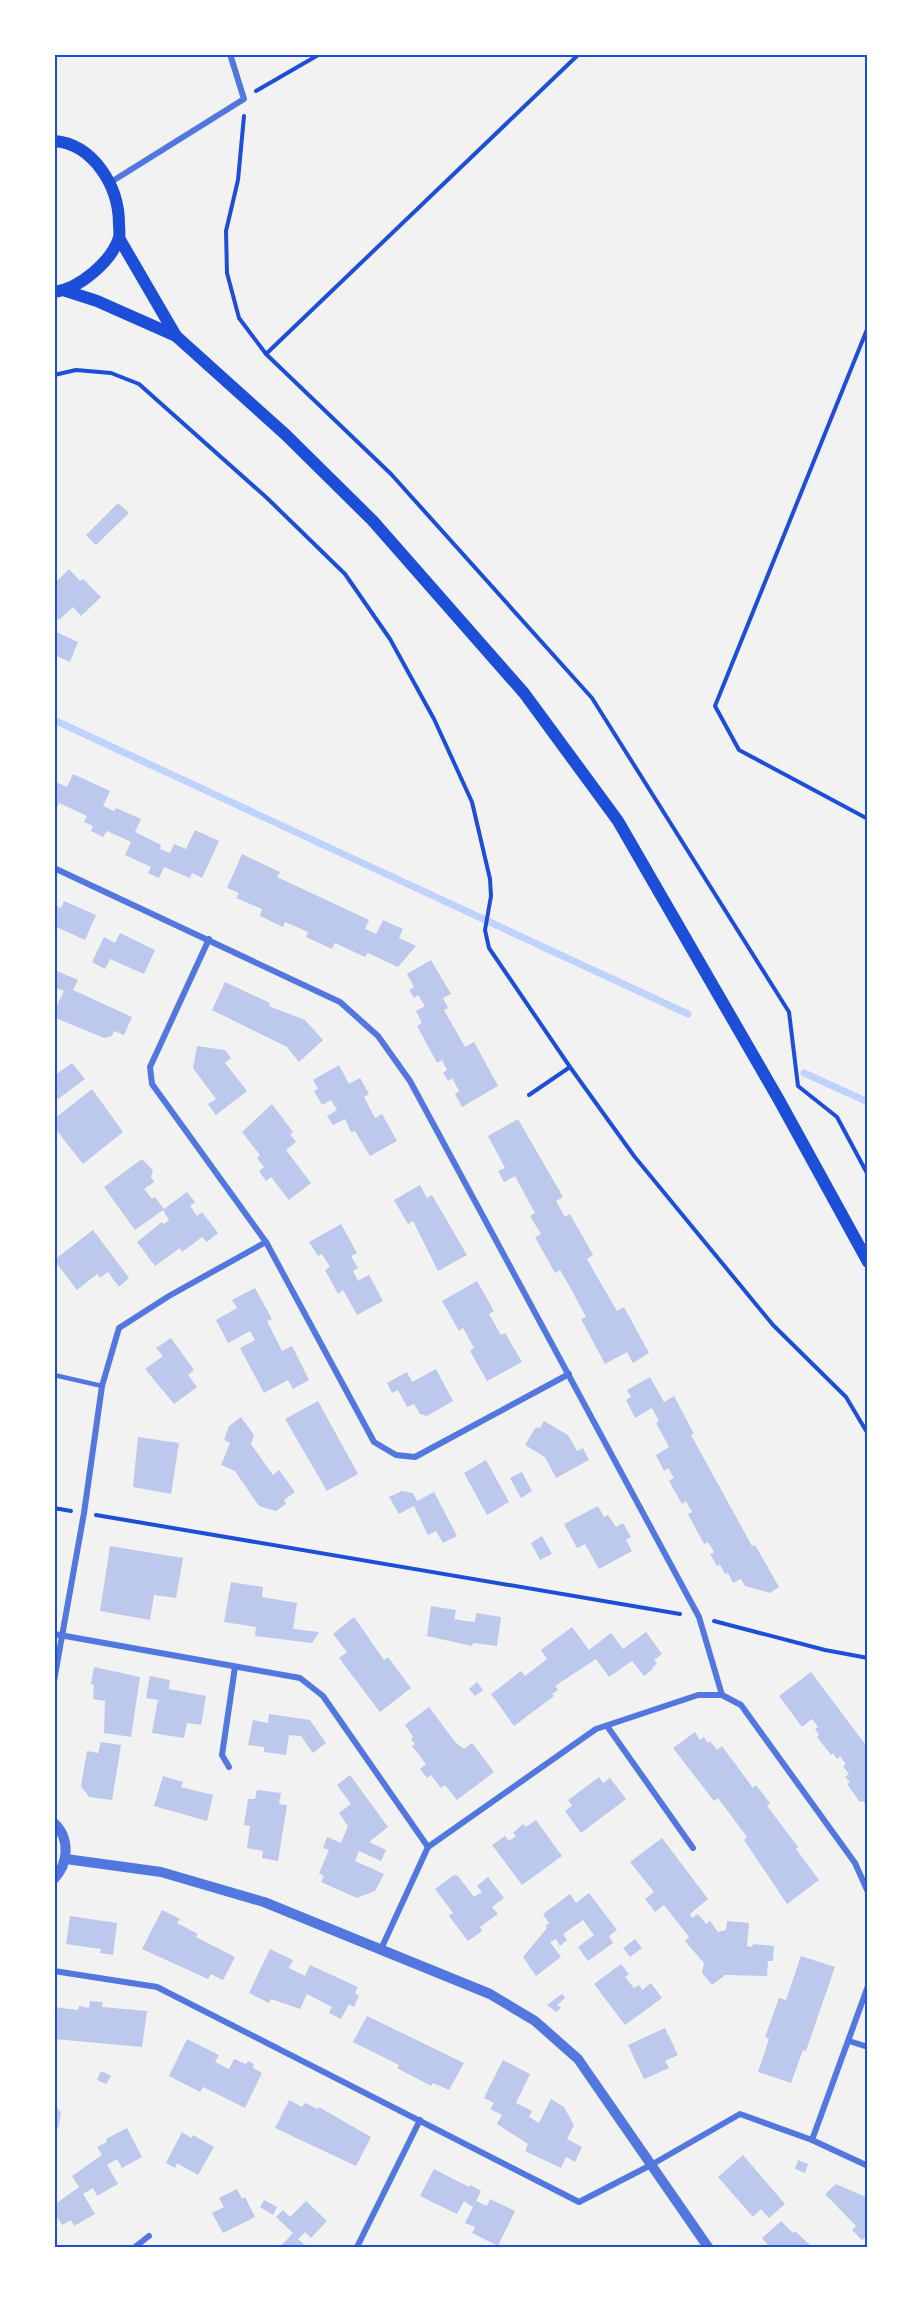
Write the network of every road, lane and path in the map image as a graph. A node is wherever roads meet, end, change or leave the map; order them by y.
1 (230, 54) edge
2 (320, 54) edge
3 (579, 54) edge
4 (244, 99) junction
5 (54, 141) edge
6 (111, 182) junction
7 (119, 238) junction
8 (60, 291) edge
9 (868, 327) edge
10 (176, 336) junction
11 (266, 354) junction
12 (54, 375) edge
13 (868, 819) edge
14 (54, 868) edge
15 (209, 939) junction
16 (570, 1067) junction
17 (530, 1095) dead end
18 (868, 1175) edge
19 (266, 1242) junction
20 (868, 1262) edge
21 (569, 1374) junction
22 (54, 1375) edge
23 (102, 1386) junction
24 (868, 1434) edge
25 (54, 1508) edge
26 (84, 1513) junction
27 (699, 1617) junction
28 (57, 1635) edge
29 (868, 1658) edge
30 (235, 1667) junction
31 (54, 1681) edge
32 (722, 1695) junction
33 (607, 1726) junction
34 (229, 1767) dead end
35 (54, 1823) edge
36 (428, 1846) junction
37 (693, 1848) dead end
38 (66, 1859) junction
39 (54, 1879) edge
40 (868, 1892) edge
41 (381, 1949) junction
42 (54, 1971) edge
43 (868, 1986) edge
44 (849, 2041) junction
45 (868, 2047) edge
46 (420, 2120) junction
47 (812, 2140) junction
48 (651, 2165) junction
49 (868, 2166) edge
50 (149, 2236) dead end
51 (135, 2247) edge
52 (357, 2247) edge
53 (708, 2247) edge

1 - 4 street
2 - 4 path
3 - 11 path
4 - 6 street
4 - 11 path
5 - 6 main road
6 - 7 main road
7 - 8 main road
7 - 10 main road
8 - 10 main road
9 - 13 path
10 - 20 main road
11 - 18 path
12 - 16 path
14 - 15 street
15 - 19 street
15 - 21 street
16 - 17 path
16 - 24 path
19 - 21 street
19 - 23 street
21 - 27 street
22 - 23 lane
23 - 26 street
25 - 26 path
26 - 27 path
26 - 28 street
27 - 29 path
27 - 32 street
28 - 30 street
28 - 31 street
30 - 34 street
30 - 36 street
32 - 33 street
32 - 40 street
33 - 36 street
33 - 37 street
35 - 38 street
36 - 41 street
38 - 39 street
38 - 41 street
41 - 48 street
42 - 46 street
43 - 44 street
44 - 45 street
44 - 47 street
46 - 48 street
46 - 52 street
47 - 48 street
47 - 49 street
48 - 53 street
50 - 51 street

